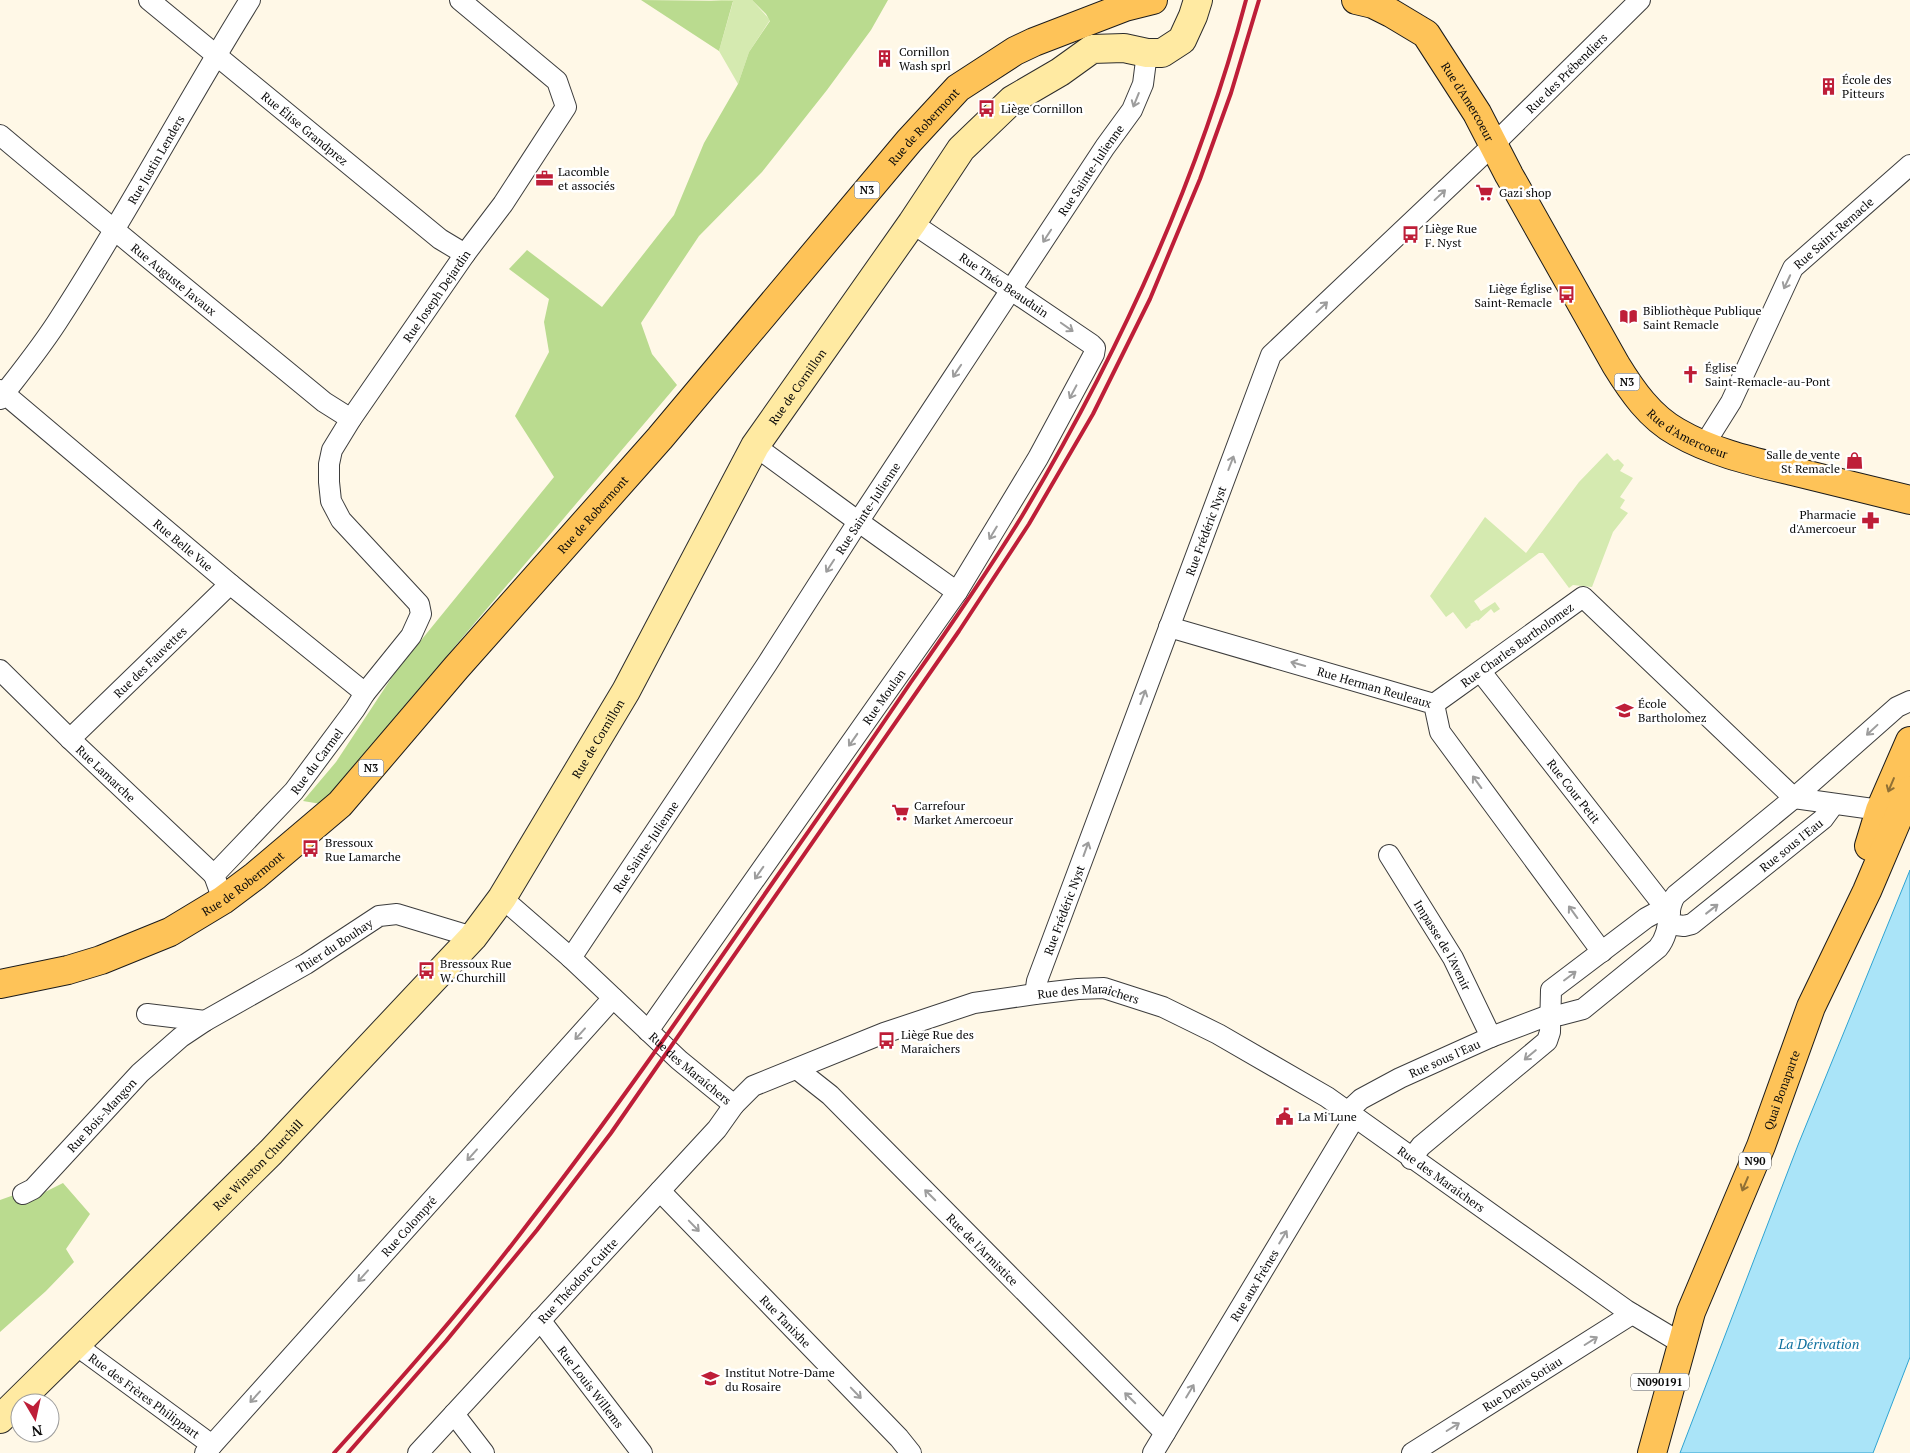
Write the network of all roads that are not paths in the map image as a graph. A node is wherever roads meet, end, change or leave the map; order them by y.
1 (149, 0) edge
2 (250, 0) edge
3 (460, 0) edge
4 (1153, 0) edge
5 (1198, 0) edge
6 (1356, 0) edge
7 (1640, 0) edge
8 (1147, 53) junction
9 (216, 56) junction
10 (0, 135) edge
11 (1493, 146) junction
12 (1910, 165) edge
13 (912, 223) junction
14 (114, 232) junction
15 (465, 254) junction
16 (1013, 290) junction
17 (1095, 348) joint
18 (1, 394) edge
19 (351, 419) junction
20 (1704, 445) junction
21 (756, 446) junction
22 (1910, 500) edge
23 (858, 522) junction
24 (230, 584) junction
25 (957, 592) junction
26 (421, 614) joint
27 (1169, 627) junction
28 (0, 670) edge
29 (1480, 672) junction
30 (365, 693) junction
31 (1910, 701) edge
32 (1434, 704) junction
33 (70, 739) junction
34 (1910, 740) edge
35 (1910, 790) edge
36 (1794, 798) junction
37 (1834, 804) junction
38 (1880, 810) junction
39 (1389, 855) dead end
40 (214, 875) junction
41 (502, 898) junction
42 (223, 900) junction
43 (1669, 915) junction
44 (474, 937) junction
45 (1602, 952) junction
46 (571, 958) junction
47 (0, 984) edge
48 (1035, 994) junction
49 (613, 998) junction
50 (1811, 1007) junction
51 (147, 1014) dead end
52 (1550, 1015) junction
53 (205, 1021) junction
54 (648, 1031) junction
55 (181, 1037) joint
56 (1492, 1037) junction
57 (798, 1069) junction
58 (734, 1104) junction
59 (1351, 1115) junction
60 (1411, 1159) junction
61 (660, 1191) junction
62 (23, 1194) dead end
63 (1691, 1312) junction
64 (1632, 1314) junction
65 (540, 1320) junction
66 (1676, 1340) junction
67 (78, 1344) junction
68 (454, 1414) junction
69 (0, 1419) edge
70 (1164, 1433) junction
71 (208, 1449) edge
72 (418, 1453) edge
73 (484, 1453) edge
74 (642, 1453) edge
75 (911, 1453) edge
76 (1153, 1453) edge
77 (1412, 1453) edge
78 (1633, 1453) edge
79 (1652, 1453) edge

1 - 9 street, Rue Élise Grandprez
2 - 9 street, Rue Justin Lenders
3 - 15 street, Rue Joseph Dejardin
4 - 42 main road, Rue de Robermont / N3
5 - 8 main road, Rue de Cornillon
6 - 11 main road, Rue d'Amercoeur / N3
7 - 11 street, Rue des Prébendiers
8 - 13 main road, Rue de Cornillon
8 -> 16 street, Rue Sainte-Julienne
9 - 14 street, Rue Justin Lenders
9 - 15 street, Rue Élise Grandprez
10 - 14 street, Rue Auguste Javaux
11 - 20 main road, Rue d'Amercoeur / N3
27 -> 11 street, Rue Frédéric Nyst
12 -> 20 street, Rue Saint-Remacle
13 - 16 street, Rue Théo Beauduin
13 - 21 main road, Rue de Cornillon
14 - 18 street, Rue Justin Lenders
14 - 19 street, Rue Auguste Javaux
15 - 19 street, Rue Joseph Dejardin
16 -> 17 street, Rue Théo Beauduin
16 -> 23 street, Rue Sainte-Julienne
17 -> 25 street, Rue Moulan
18 - 24 street, Rue Belle Vue
19 - 26 street, Rue Joseph Dejardin
20 - 22 main road, Rue d'Amercoeur / N3
21 - 23 street
21 - 41 main road, Rue de Cornillon
23 - 25 street
23 -> 46 street, Rue Sainte-Julienne
24 - 30 street, Rue Belle Vue
24 - 33 street, Rue des Fauvettes
25 -> 54 street, Rue Moulan
26 - 30 street, Rue du Carmel
32 -> 27 street, Rue Herman Reuleaux
48 -> 27 street, Rue Frédéric Nyst
28 - 33 street, Rue Lamarche
29 - 32 street, Rue Charles Bartholomez
29 - 36 street, Rue Charles Bartholomez
29 - 43 street, Rue Cour Petit
30 - 40 street, Rue du Carmel
31 -> 36 street, Rue sous l'Eau
45 -> 32 street, Rue Herman Reuleaux
33 - 40 street, Rue Lamarche
34 -> 38 main road
35 - 50 main road, Quai Bonaparte / N90
36 - 37 street, Rue sous l'Eau
36 - 43 street, Rue sous l'Eau
37 - 38 street, Rue sous l'Eau
43 -> 37 street, Rue sous l'Eau
38 - 50 main road
39 - 56 street, Impasse de l'Avenir
40 - 42 street
41 - 44 main road, Rue Winston Churchill
41 - 46 street, Rue des Maraîchers
42 - 47 main road, Rue de Robermont / N3
43 - 45 street, Rue sous l'Eau
43 - 52 street, Rue sous l'Eau
44 - 53 street, Thier du Bouhay
44 - 67 main road, Rue Winston Churchill
52 -> 45 street, Rue sous l'Eau
46 - 49 street, Rue des Maraîchers
48 - 57 street, Rue des Maraîchers
48 - 59 street, Rue des Maraîchers
49 - 54 street, Rue des Maraîchers
49 -> 71 street, Rue Colompré
50 -> 63 main road, Quai Bonaparte / N90
51 - 53 street
52 - 56 street, Rue sous l'Eau
52 -> 60 street, Rue sous l'Eau
53 - 55 street, Thier du Bouhay
54 - 58 street, Rue des Maraîchers
55 - 62 street, Rue Bois-Mangon
56 - 59 street, Rue sous l'Eau
57 - 58 street, Rue des Maraîchers
70 -> 57 street, Rue de l'Armistice
58 - 61 street, Rue Théodore Cuitte
59 - 60 street, Rue des Maraîchers
70 -> 59 street, Rue aux Frênes
60 - 64 street, Rue des Maraîchers
61 - 65 street, Rue Théodore Cuitte
61 -> 75 street, Rue Tanixhe
63 - 66 main road, N090191
63 - 79 main road, Quai Bonaparte / N90
64 - 66 street, Rue des Maraîchers
77 -> 64 street, Rue Denis Sotiau
65 - 68 street, Rue Théodore Cuitte
65 - 74 street, Rue Louis Willems
66 - 78 main road, N090191
67 - 69 main road, Rue Winston Churchill
67 - 71 street, Rue des Frères Philippart
68 - 72 street, Rue Théodore Cuitte
68 - 73 street
70 - 76 street, Rue aux Frênes

